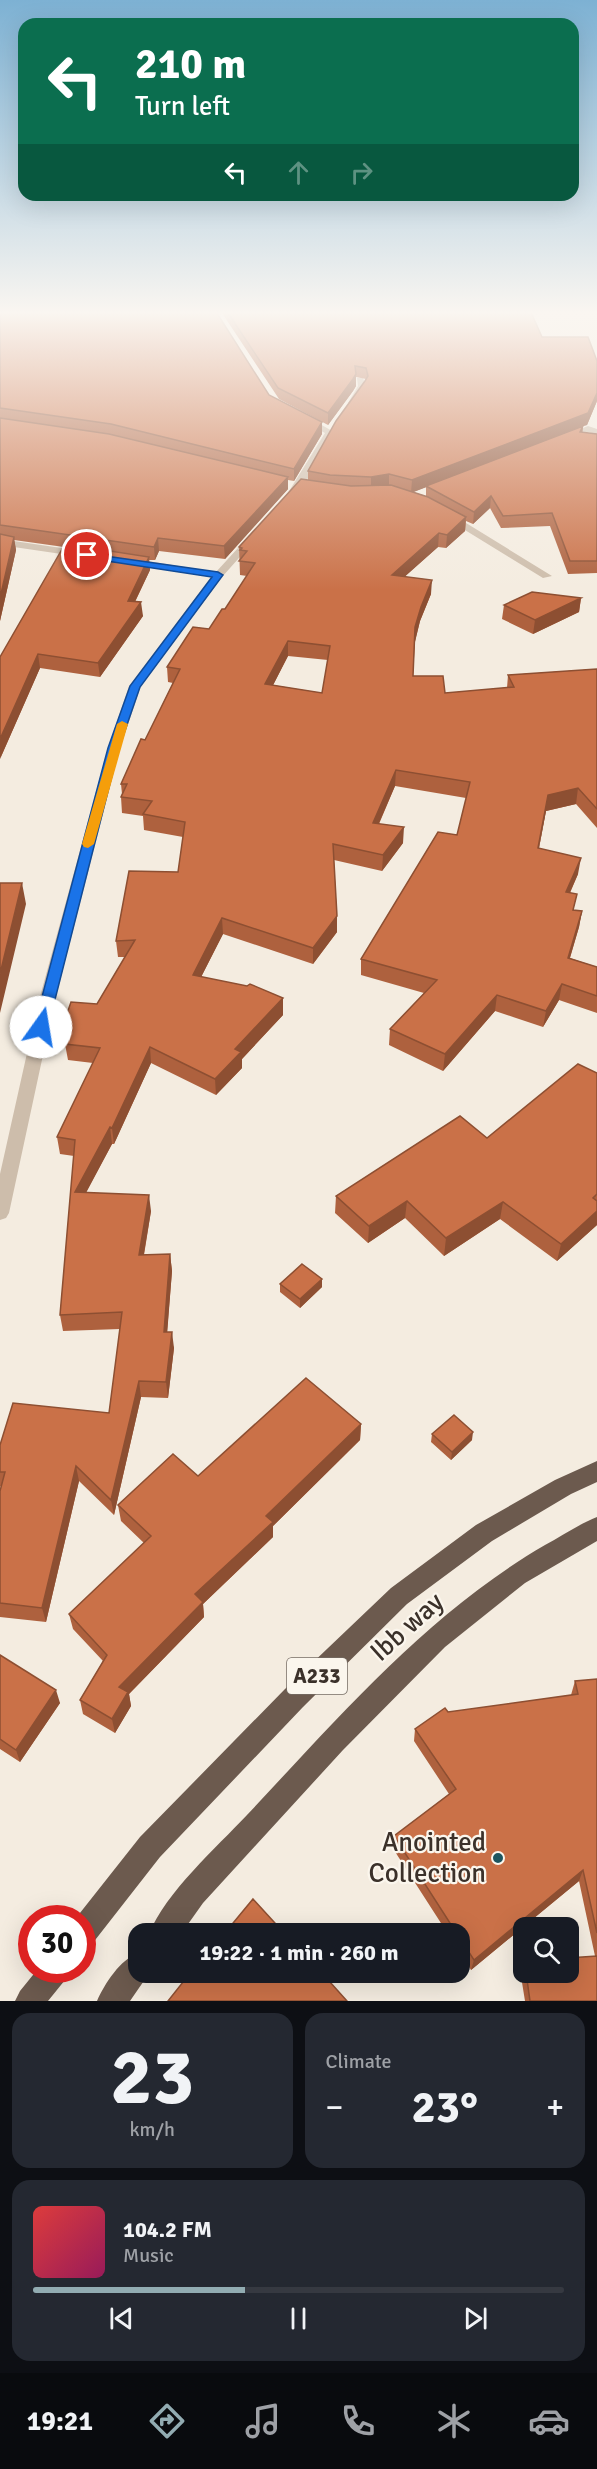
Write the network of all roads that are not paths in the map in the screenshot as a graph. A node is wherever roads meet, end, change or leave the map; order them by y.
1 (351, 403) edge
2 (348, 408) edge
3 (294, 413) edge
4 (336, 424) edge
5 (330, 432) junction
6 (597, 432) edge
7 (555, 441) edge
8 (282, 505) edge
9 (442, 512) edge
10 (258, 531) edge
11 (0, 542) edge
12 (92, 556) edge
13 (115, 559) edge
14 (218, 575) junction
15 (547, 576) dead end
16 (0, 1213) edge
17 (597, 1471) edge
18 (597, 1528) edge
19 (96, 1916) edge
20 (171, 1923) edge
21 (128, 1980) edge
22 (45, 1983) edge
23 (30, 2001) edge
24 (112, 2001) edge

1 - 2 street
3 - 5 street
4 - 5 street
5 - 8 street
6 - 7 street
9 - 15 street
10 - 14 street
11 - 12 street
13 - 14 street
14 - 16 street
17 - 19 highway, A233
18 - 20 highway, Ibb way / A233
21 - 24 highway
22 - 23 highway

